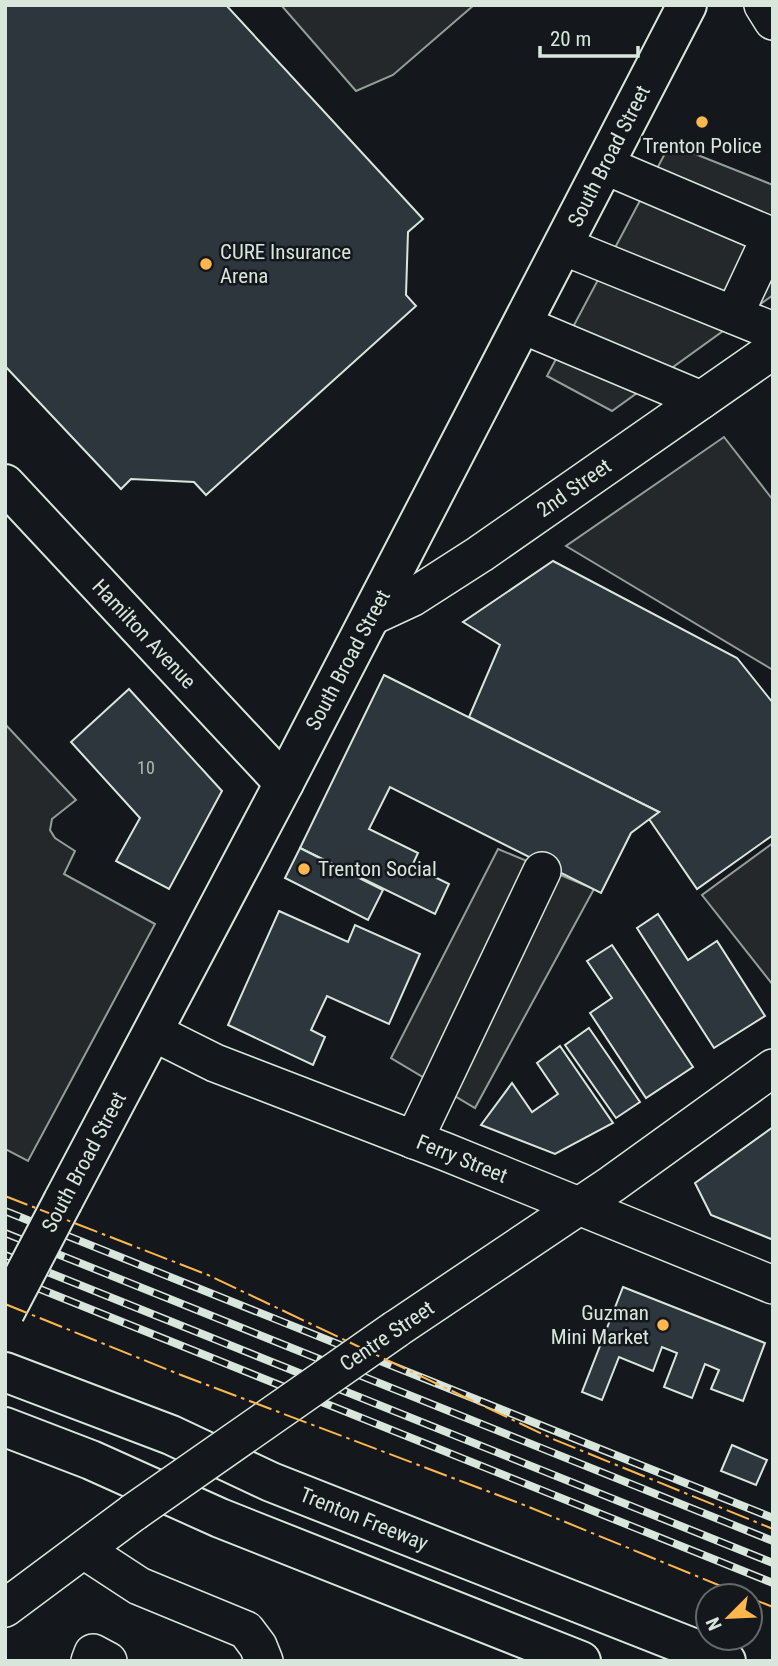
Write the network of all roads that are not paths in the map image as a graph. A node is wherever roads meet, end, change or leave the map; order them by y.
1 (687, 5) edge
2 (763, 5) edge
3 (773, 21) edge
4 (604, 165) junction
5 (772, 237) edge
6 (563, 246) junction
7 (734, 315) junction
8 (523, 325) junction
9 (773, 331) edge
10 (773, 350) edge
11 (701, 400) junction
12 (5, 484) edge
13 (370, 617) junction
14 (284, 783) junction
15 (542, 871) dead end
16 (153, 1032) junction
17 (773, 1068) edge
18 (414, 1140) junction
19 (579, 1206) junction
20 (773, 1285) edge
21 (5, 1312) edge
22 (5, 1372) edge
23 (5, 1427) edge
24 (84, 1550) junction
25 (371, 1578) junction
26 (5, 1608) edge
27 (90, 1661) edge
28 (108, 1661) edge
29 (264, 1661) edge
30 (515, 1661) edge
31 (581, 1661) edge
32 (726, 1661) edge

1 - 4 main road, South Broad Street
2 - 3 street
4 - 5 street
4 - 6 main road, South Broad Street
5 - 7 street
6 - 7 street
6 - 8 main road, South Broad Street
7 - 9 street
8 - 11 street
8 - 13 main road, South Broad Street
10 - 11 street, 2nd Street
11 - 13 street, 2nd Street
12 - 14 main road, Hamilton Avenue
13 - 14 main road, South Broad Street
14 - 16 main road, South Broad Street
15 - 18 street
16 - 18 street, Ferry Street
16 - 21 main road, South Broad Street, bridge
17 - 19 street, Centre Street
18 - 19 street, Ferry Street
19 - 20 street, Ferry Street
19 - 24 street, Centre Street, bridge
22 - 32 main road, Trenton Freeway
23 - 25 main road
24 - 26 street, Centre Street
24 - 29 street
25 - 30 main road
25 - 31 main road
27 - 28 street

